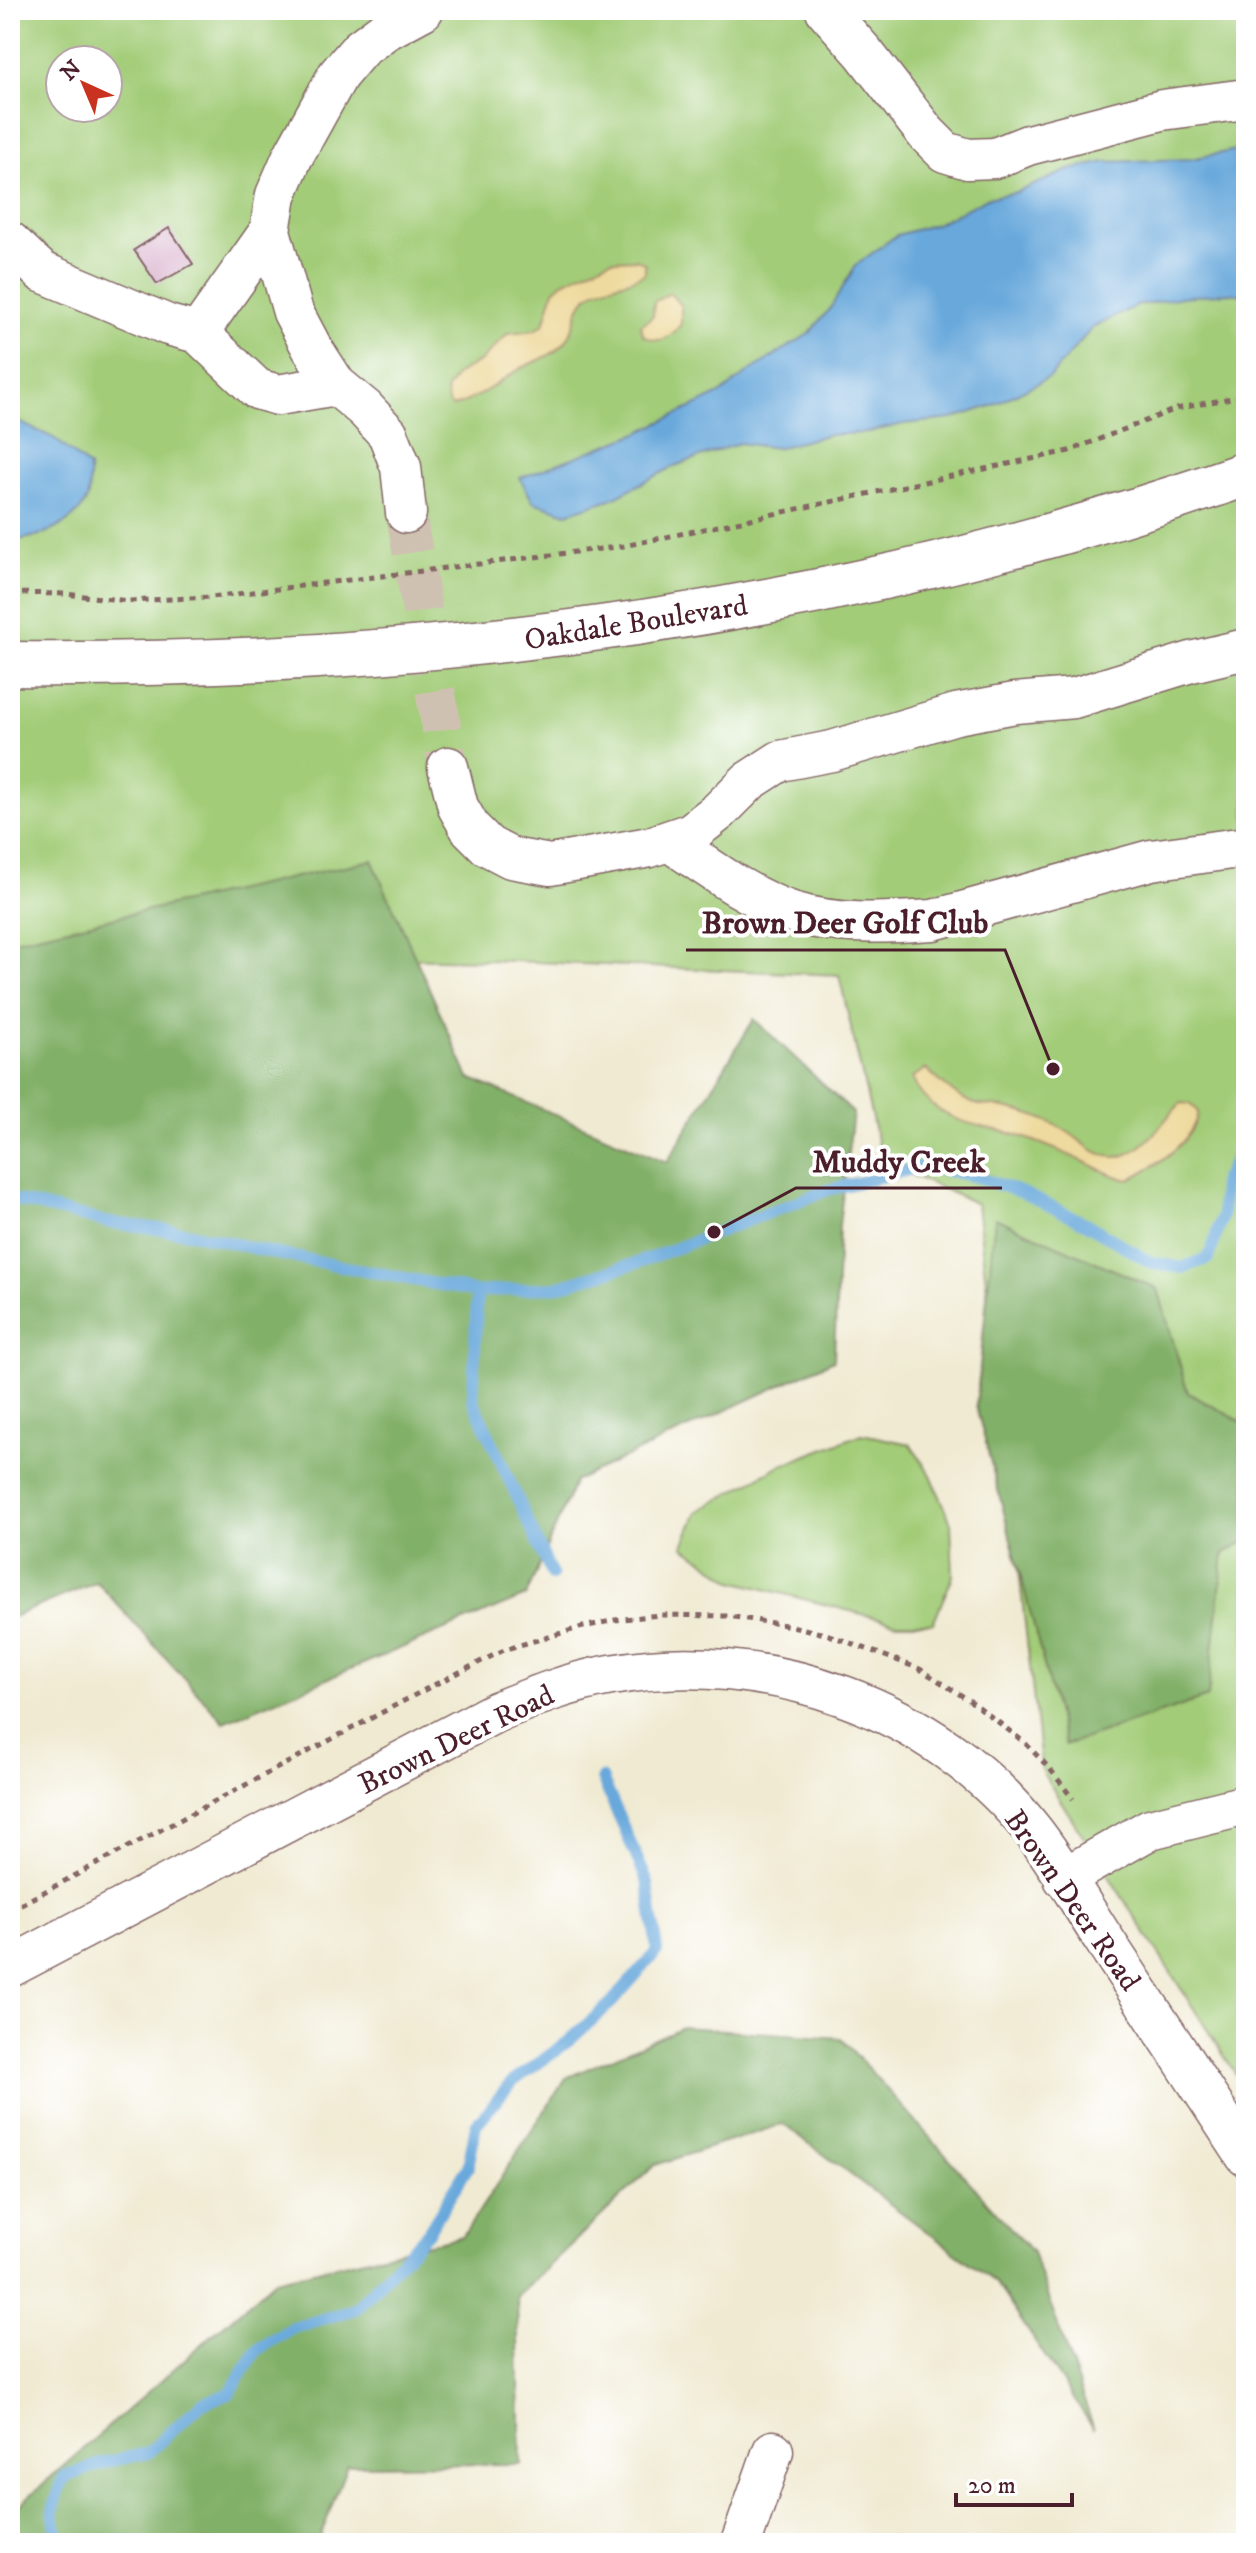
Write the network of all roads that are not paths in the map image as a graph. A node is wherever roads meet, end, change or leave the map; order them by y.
1 (423, 10) edge
2 (826, 10) edge
3 (1246, 99) edge
4 (270, 231) junction
5 (10, 242) edge
6 (198, 333) junction
7 (336, 385) junction
8 (1246, 474) edge
9 (406, 513) tunnel mouth
10 (1246, 649) edge
11 (10, 664) edge
12 (448, 767) tunnel mouth
13 (669, 841) junction
14 (1246, 847) edge
15 (1246, 1805) edge
16 (1064, 1878) junction
17 (10, 1967) edge
18 (1246, 2156) edge
19 (773, 2451) dead end
20 (741, 2543) edge

1 - 4 street
2 - 3 street
4 - 6 street
4 - 7 street
5 - 6 street
6 - 7 street
7 - 9 street
8 - 11 main road, Oakdale Boulevard
10 - 13 street
12 - 13 street
13 - 14 street
15 - 16 street
16 - 17 street, Brown Deer Road
16 - 18 street, Brown Deer Road
19 - 20 street

